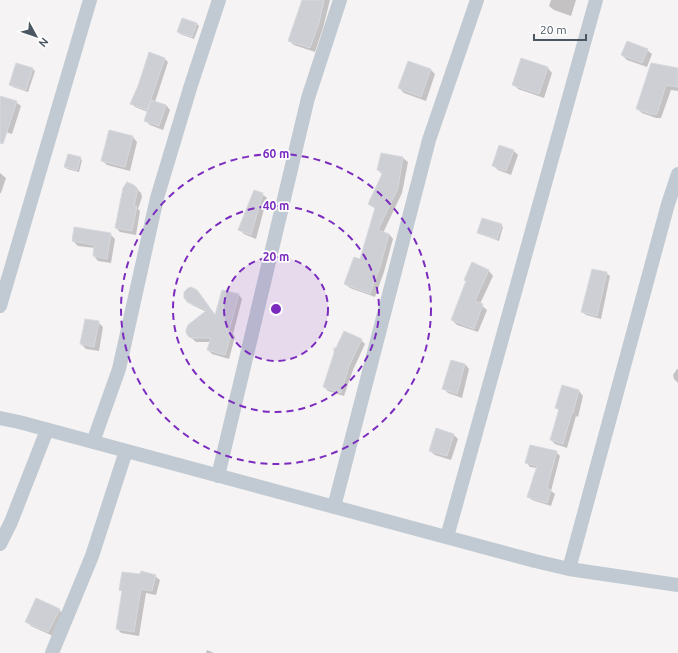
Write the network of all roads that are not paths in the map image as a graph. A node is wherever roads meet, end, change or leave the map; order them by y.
1 (90, 0) edge
2 (220, 0) edge
3 (340, 0) edge
4 (477, 0) edge
5 (596, 0) edge
6 (678, 174) edge
7 (0, 306) edge
8 (0, 418) edge
9 (47, 430) junction
10 (93, 442) junction
11 (126, 451) junction
12 (218, 476) junction
13 (334, 507) junction
14 (447, 537) junction
15 (0, 544) edge
16 (569, 569) junction
17 (678, 585) edge
18 (52, 653) edge

1 - 7 street
2 - 10 street
3 - 12 street
4 - 13 street
5 - 14 street
6 - 16 street
8 - 9 street
9 - 10 street
9 - 15 street
10 - 11 street
11 - 12 street
11 - 18 street
12 - 13 street
13 - 14 street
14 - 16 street
16 - 17 street

